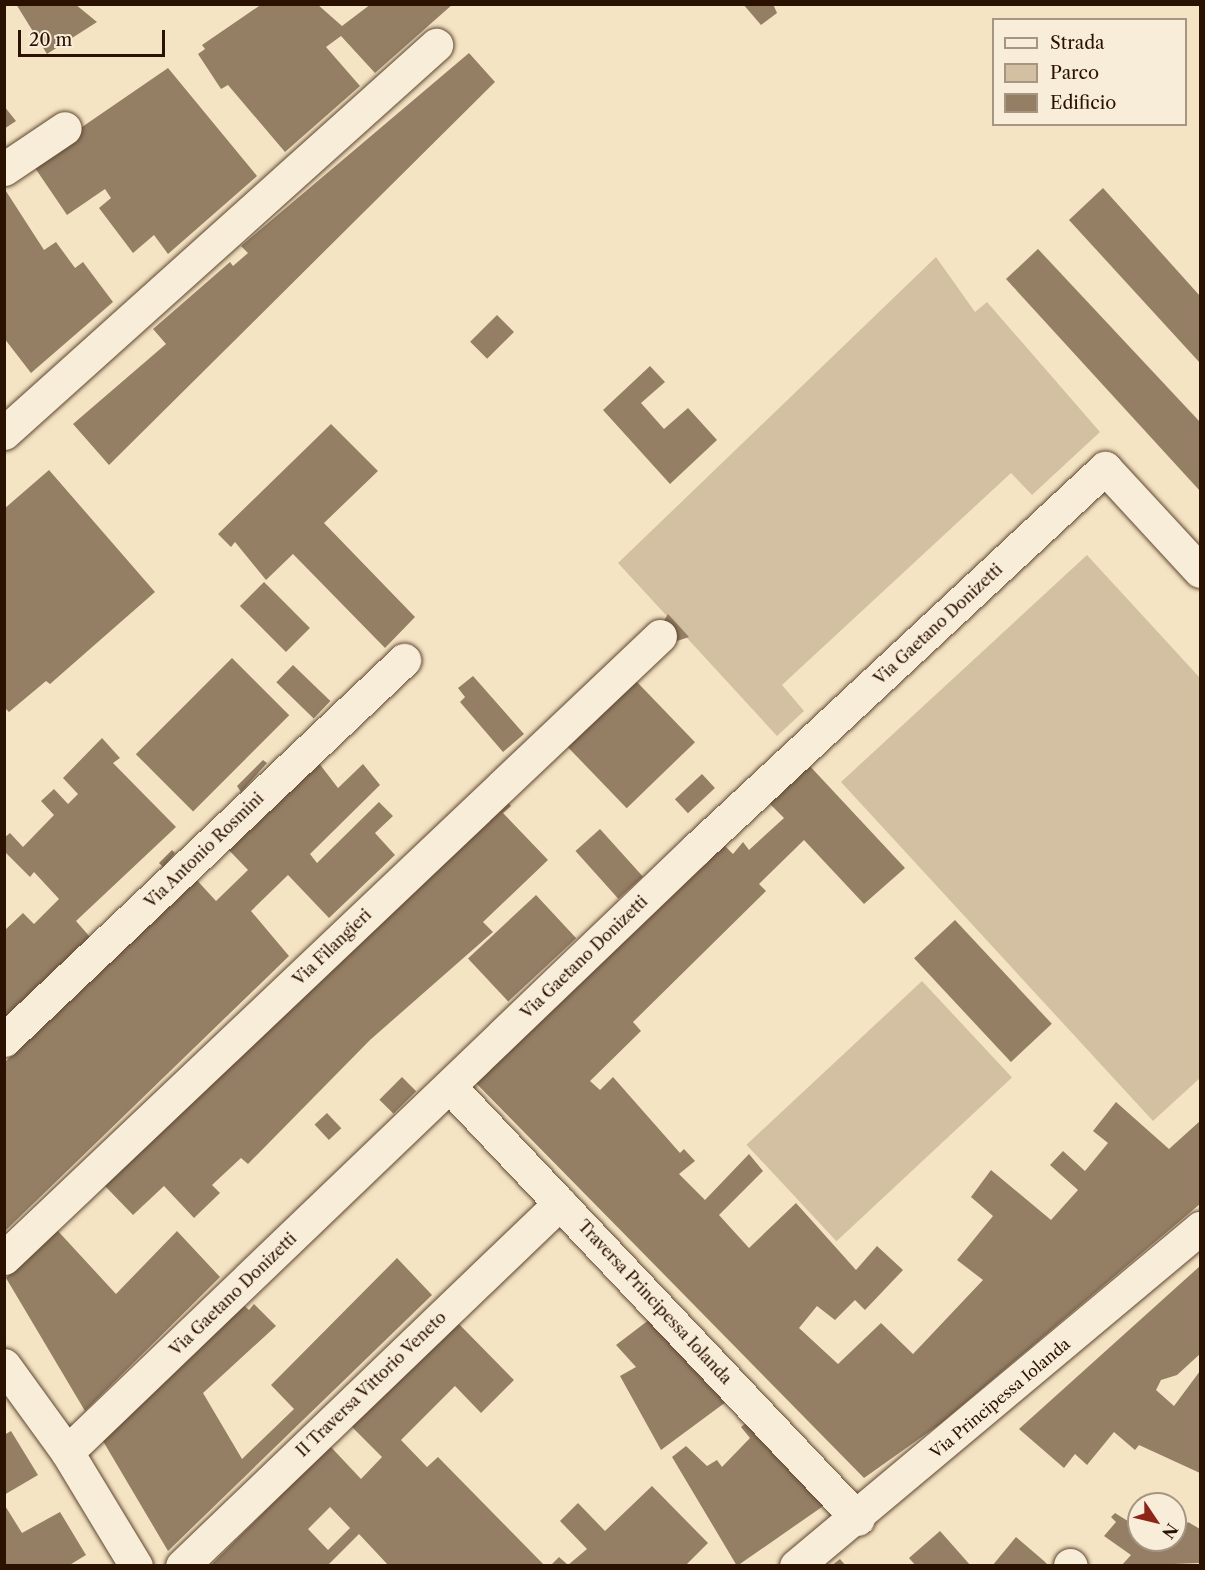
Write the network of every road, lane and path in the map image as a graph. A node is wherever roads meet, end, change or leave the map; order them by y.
1 (436, 45) dead end
2 (65, 128) dead end
3 (4, 169) edge
4 (4, 433) edge
5 (1200, 571) edge
6 (660, 636) dead end
7 (404, 660) dead end
8 (4, 1040) edge
9 (450, 1087) junction
10 (560, 1203) junction
11 (1200, 1228) edge
12 (4, 1258) edge
13 (9, 1383) edge
14 (68, 1452) junction
15 (858, 1519) junction
16 (136, 1566) edge
17 (182, 1566) edge
18 (796, 1566) edge

1 - 4 street
2 - 3 street
5 - 9 street, Via Gaetano Donizetti
6 - 12 street, Via Filangieri
7 - 8 street, Via Antonio Rosmini
9 - 10 street, Traversa Principessa Iolanda
9 - 14 street, Via Gaetano Donizetti
10 - 15 street, Traversa Principessa Iolanda
10 - 17 street, II Traversa Vittorio Veneto
11 - 15 street, Via Principessa Iolanda
13 - 14 street
14 - 16 street
15 - 18 street, Via Principessa Iolanda

